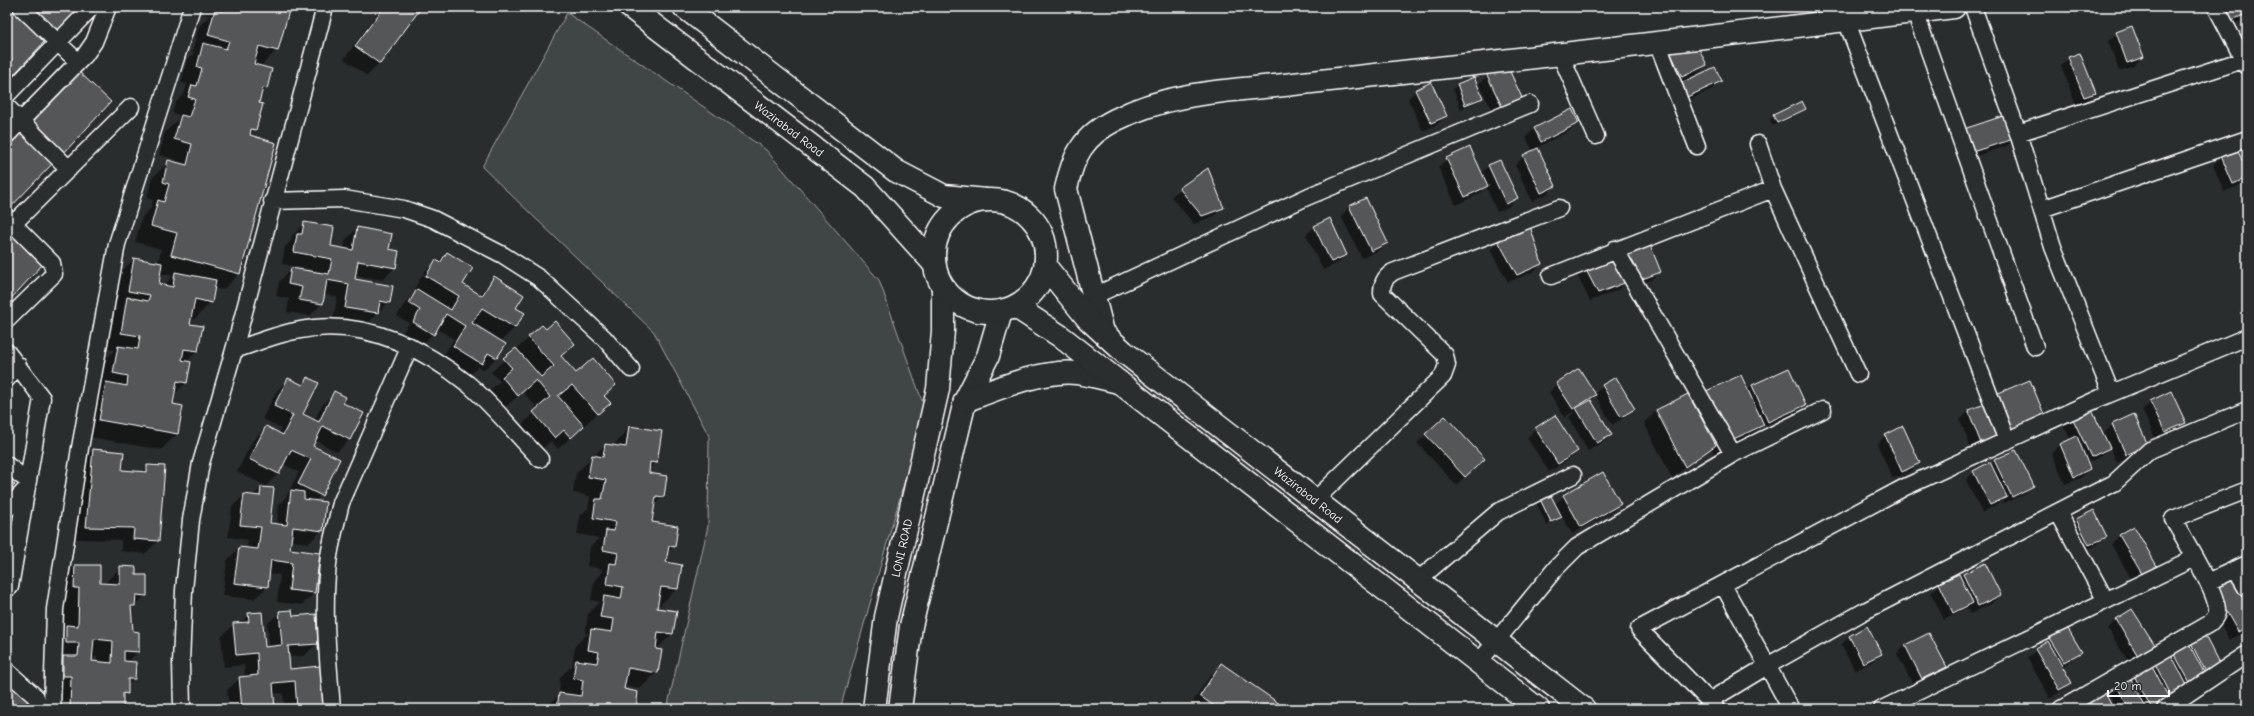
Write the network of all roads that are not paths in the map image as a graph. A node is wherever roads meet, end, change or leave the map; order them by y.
1 (21, 7) edge
2 (92, 7) edge
3 (108, 7) edge
4 (192, 7) edge
5 (325, 7) edge
6 (630, 7) edge
7 (684, 7) edge
8 (1954, 7) edge
9 (1973, 7) edge
10 (2216, 7) edge
11 (1915, 12) junction
12 (1846, 20) junction
13 (1657, 42) junction
14 (58, 43) junction
15 (1560, 54) junction
16 (78, 62) junction
17 (2245, 63) edge
18 (7, 95) edge
19 (1530, 104) dead end
20 (7, 107) edge
21 (131, 107) dead end
22 (21, 121) junction
23 (2018, 133) junction
24 (7, 135) edge
25 (1596, 136) dead end
26 (2247, 139) edge
27 (1758, 144) dead end
28 (1697, 146) dead end
29 (69, 169) junction
30 (1772, 189) junction
31 (986, 200) junction
32 (272, 201) junction
33 (1559, 208) dead end
34 (2042, 209) junction
35 (9, 224) edge
36 (1615, 249) junction
37 (935, 265) junction
38 (1046, 267) junction
39 (1551, 276) dead end
40 (943, 287) junction
41 (1094, 296) junction
42 (1008, 309) junction
43 (7, 320) edge
44 (1103, 332) junction
45 (2247, 337) edge
46 (410, 346) junction
47 (2035, 347) dead end
48 (234, 350) junction
49 (7, 352) edge
50 (18, 365) junction
51 (631, 369) dead end
52 (1858, 374) dead end
53 (7, 379) edge
54 (1119, 382) junction
55 (2111, 393) junction
56 (965, 401) junction
57 (1823, 410) dead end
58 (2247, 410) edge
59 (2006, 441) junction
60 (1733, 454) junction
61 (540, 459) dead end
62 (7, 465) edge
63 (1573, 475) dead end
64 (28, 484) junction
65 (2247, 490) edge
66 (1315, 500) junction
67 (7, 509) edge
68 (2058, 512) junction
69 (2194, 558) junction
70 (2241, 566) edge
71 (1418, 580) junction
72 (2208, 582) junction
73 (1722, 585) junction
74 (2247, 588) edge
75 (8, 589) edge
76 (2106, 601) junction
77 (1496, 641) junction
78 (2247, 654) edge
79 (1478, 662) junction
80 (1767, 666) junction
81 (7, 671) edge
82 (1713, 705) edge
83 (38, 709) edge
84 (52, 709) edge
85 (182, 709) edge
86 (332, 709) edge
87 (874, 709) edge
88 (900, 709) edge
89 (1538, 709) edge
90 (1584, 709) edge
91 (1791, 709) edge
92 (1882, 709) edge
93 (2061, 709) edge
94 (2165, 709) edge

1 - 14 street
2 - 14 street
3 - 16 street
4 - 84 street
5 - 32 street
6 - 37 main road, Wazirabad Road
7 - 31 main road
8 - 11 main road
9 - 23 street
10 - 17 street
11 - 12 main road
11 - 47 street
12 - 13 main road
12 - 59 street
13 - 15 main road
13 - 28 street
14 - 16 street
14 - 18 street
15 - 25 street
15 - 41 main road
16 - 22 street
17 - 23 street
19 - 41 street
20 - 22 street
21 - 29 street
22 - 24 street
22 - 29 street
23 - 34 street
26 - 34 street
27 - 30 street
29 - 35 street
30 - 36 street
30 - 52 street
31 - 37 main road
31 - 38 main road
32 - 48 street
32 - 51 street
33 - 66 street
34 - 55 street
35 - 43 street
36 - 39 street
36 - 60 street
37 - 40 main road
38 - 42 main road
38 - 44 main road, Wazirabad Road
40 - 42 main road
40 - 87 main road, LONI ROAD
41 - 44 main road
42 - 54 main road
42 - 56 main road
44 - 66 main road, Wazirabad Road
45 - 55 street
46 - 48 street
46 - 61 street
46 - 86 street
48 - 85 street
49 - 50 street
50 - 53 street
50 - 64 street
54 - 56 main road
54 - 79 main road
55 - 59 street
56 - 88 main road
57 - 60 street
58 - 68 street
59 - 73 street
60 - 77 street
62 - 64 street
63 - 71 street
64 - 67 street
64 - 75 street
65 - 69 street
66 - 71 main road, Wazirabad Road
68 - 76 street
68 - 80 street
69 - 72 street
69 - 76 street
70 - 72 street
70 - 74 street
71 - 77 main road, Wazirabad Road
72 - 93 street
73 - 80 street
73 - 82 street
76 - 92 street
77 - 79 street
77 - 90 main road, Wazirabad Road
78 - 94 street
79 - 89 main road
80 - 82 street
80 - 91 street
81 - 83 street

